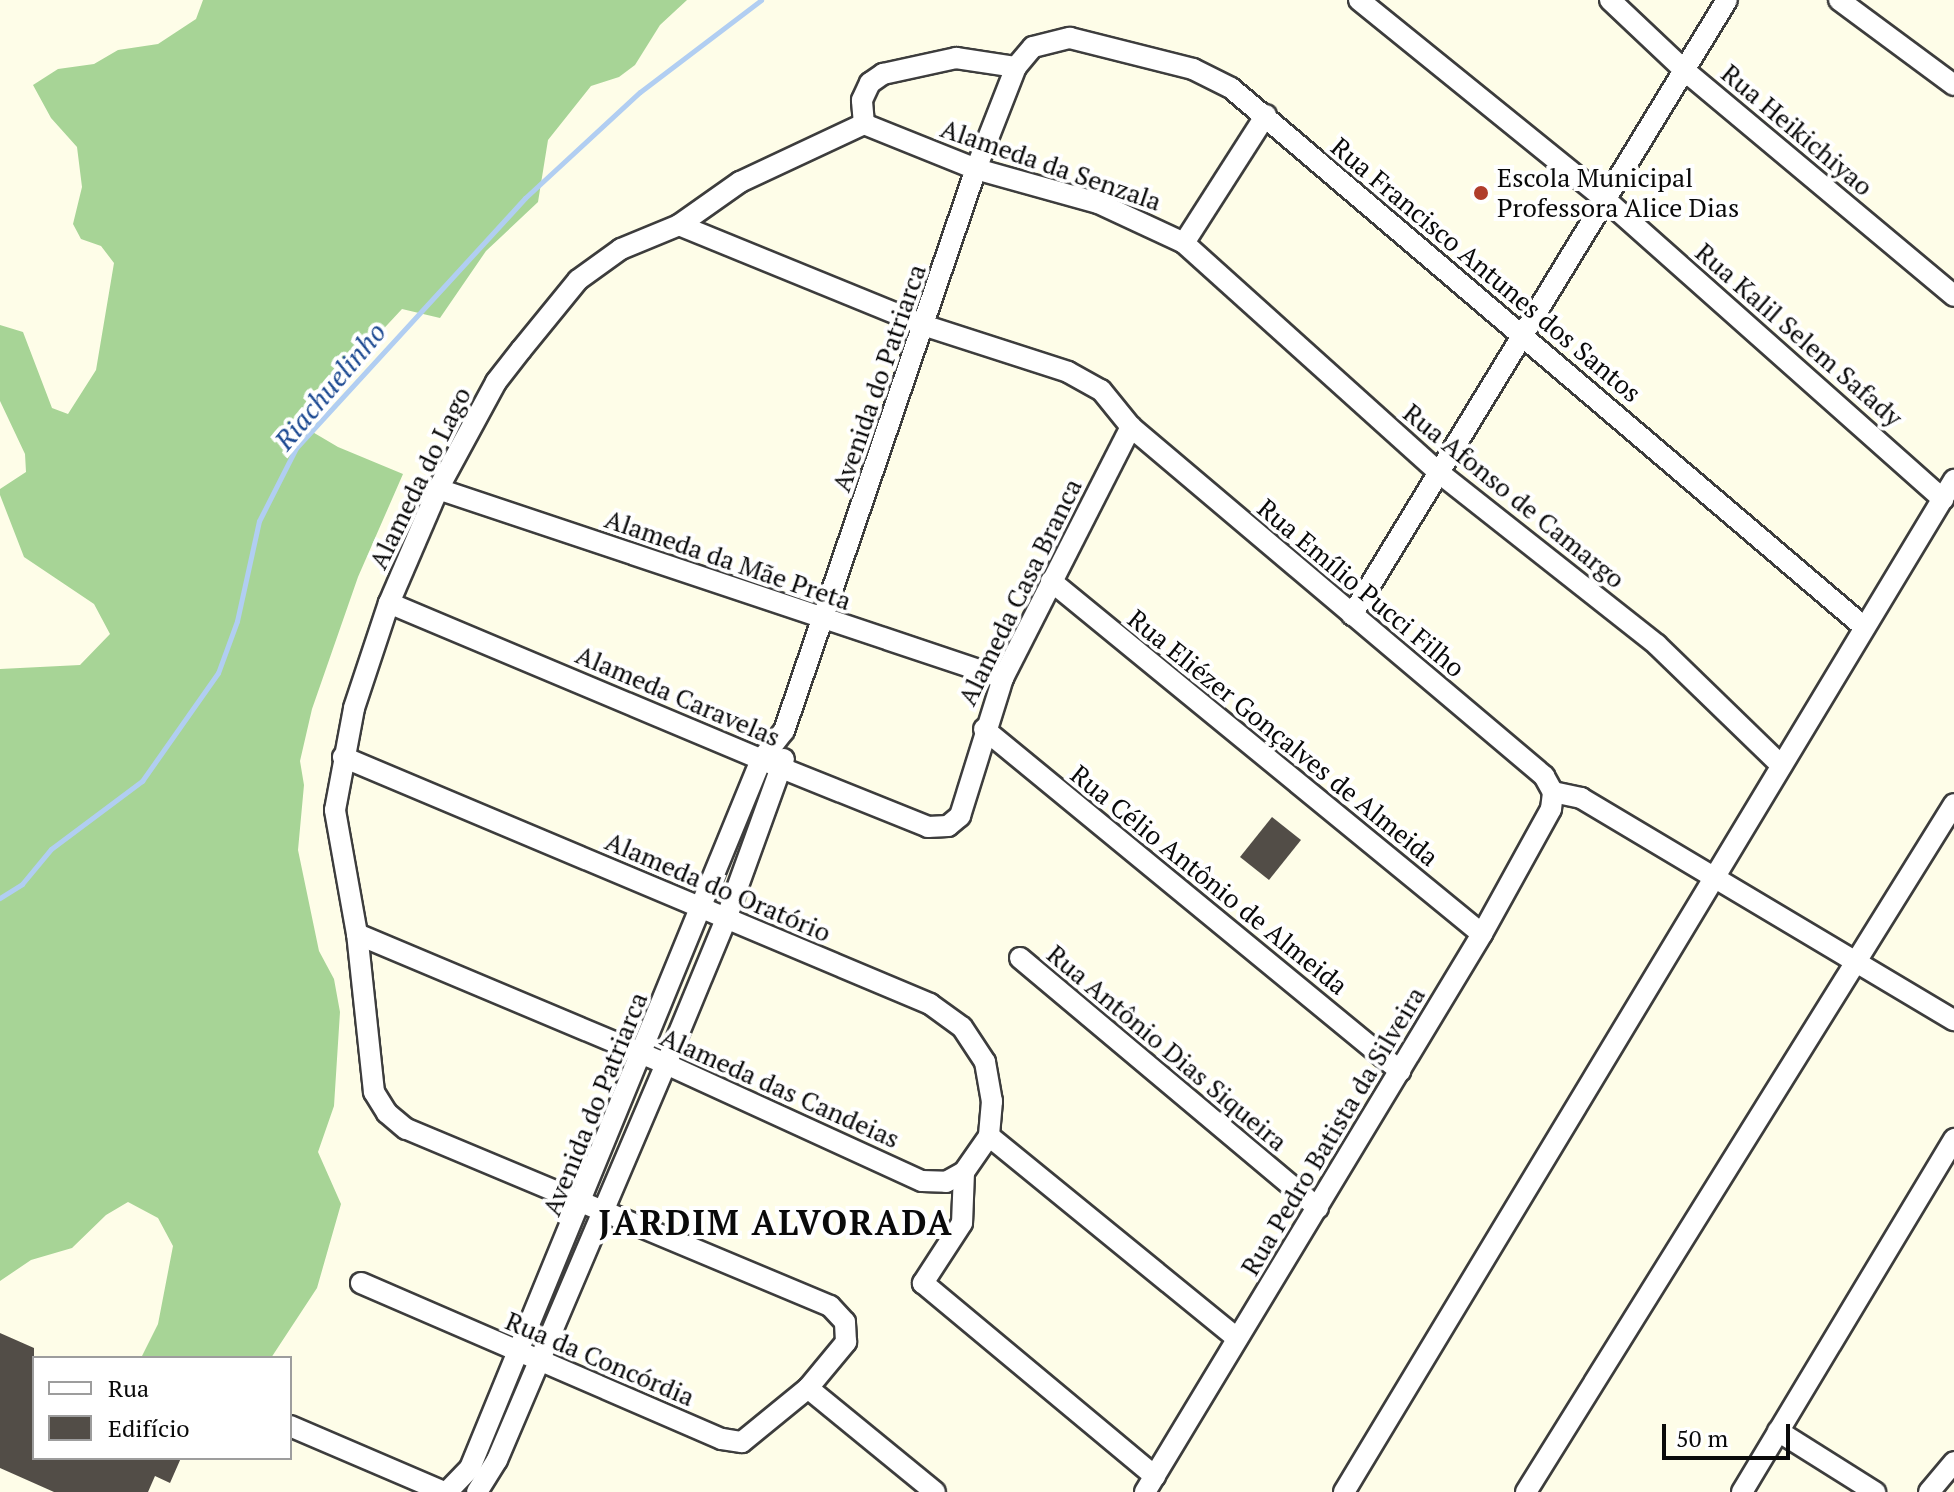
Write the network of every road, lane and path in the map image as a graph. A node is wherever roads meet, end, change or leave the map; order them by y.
1 (1359, 0) edge
2 (1610, 0) edge
3 (1727, 0) edge
4 (1839, 0) edge
5 (1033, 47) joint
6 (1016, 67) junction
7 (1684, 70) junction
8 (1954, 85) edge
9 (1266, 115) junction
10 (864, 124) junction
11 (976, 169) junction
12 (1606, 200) junction
13 (679, 225) junction
14 (1184, 243) junction
15 (1210, 271) joint
16 (1954, 296) edge
17 (926, 326) junction
18 (1522, 337) junction
19 (1131, 427) junction
20 (1437, 471) junction
21 (1954, 480) edge
22 (438, 489) junction
23 (1943, 499) junction
24 (1051, 581) junction
25 (389, 603) junction
26 (1352, 615) junction
27 (823, 620) junction
28 (1864, 627) junction
29 (1003, 678) junction
30 (984, 729) junction
31 (784, 731) junction
32 (343, 757) junction
33 (761, 760) junction
34 (1781, 765) junction
35 (784, 769) junction
36 (1553, 792) junction
37 (1954, 804) edge
38 (948, 826) joint
39 (1712, 878) junction
40 (703, 909) junction
41 (726, 919) junction
42 (357, 934) junction
43 (1482, 934) junction
44 (1020, 958) dead end
45 (1857, 963) junction
46 (1954, 1020) edge
47 (642, 1054) junction
48 (666, 1064) junction
49 (1400, 1071) junction
50 (989, 1136) junction
51 (1954, 1139) edge
52 (964, 1172) junction
53 (583, 1203) junction
54 (1318, 1208) junction
55 (602, 1212) junction
56 (361, 1283) dead end
57 (1237, 1338) junction
58 (529, 1357) junction
59 (808, 1388) junction
60 (292, 1427) edge
61 (1778, 1431) junction
62 (1954, 1462) edge
63 (1150, 1484) edge
64 (446, 1492) edge
65 (477, 1492) edge
66 (935, 1492) edge
67 (1344, 1492) edge
68 (1526, 1492) edge
69 (1742, 1492) edge
70 (1875, 1492) edge
71 (1929, 1492) edge

1 - 12 street, Rua Kalil Selem Safady
2 - 7 street, Rua Heikichiyao
3 - 7 street
4 - 8 street
5 - 6 street, Avenida do Patriarca
5 - 9 street, Rua Francisco Antunes dos Santos
6 - 10 street
6 - 11 street, Avenida do Patriarca
7 - 12 street
7 - 16 street, Rua Heikichiyao
9 - 14 street
9 - 18 street, Rua Francisco Antunes dos Santos
10 - 11 street, Alameda da Senzala
10 - 13 street, Alameda do Lago
11 - 14 street, Alameda da Senzala
11 - 17 street, Avenida do Patriarca
12 - 18 street
12 - 23 street, Rua Kalil Selem Safady
13 - 17 street, Rua Emílio Pucci Filho
13 - 22 street, Alameda do Lago
14 - 15 street, Alameda da Senzala
15 - 20 street, Rua Afonso de Camargo
17 - 19 street, Rua Emílio Pucci Filho
17 - 27 street, Avenida do Patriarca
18 - 20 street
18 - 28 street, Rua Francisco Antunes dos Santos
19 - 24 street, Alameda Casa Branca
19 - 26 street, Rua Emílio Pucci Filho
20 - 26 street
20 - 34 street, Rua Afonso de Camargo
21 - 23 street
22 - 25 street, Alameda do Lago
22 - 27 street, Alameda da Mãe Preta
23 - 28 street
24 - 29 street, Alameda Casa Branca
24 - 43 street, Rua Eliézer Gonçalves de Almeida
25 - 32 street, Alameda do Lago
25 - 33 street, Alameda Caravelas
26 - 36 street, Rua Emílio Pucci Filho
27 - 29 street, Alameda da Mãe Preta
27 - 31 street, Avenida do Patriarca
28 - 34 street
29 - 30 street, Alameda Casa Branca
30 - 38 street, Alameda Casa Branca
30 - 49 street, Rua Célio Antônio de Almeida
31 - 33 street, Avenida do Patriarca
31 - 35 street, Avenida do Patriarca
32 - 40 street, Alameda do Oratório
32 - 42 street, Alameda do Lago
33 - 35 street, Alameda Caravelas
33 - 40 street, Avenida do Patriarca
34 - 39 street
35 - 38 street, Alameda Caravelas
35 - 41 street, Avenida do Patriarca
36 - 39 street
36 - 43 street, Rua Pedro Batista da Silveira
37 - 45 street
39 - 45 street
39 - 67 street
40 - 41 street, Alameda do Oratório
40 - 47 street, Avenida do Patriarca
41 - 48 street, Avenida do Patriarca
41 - 50 street, Alameda do Oratório
42 - 47 street, Alameda das Candeias
42 - 53 street, Alameda do Lago
43 - 49 street, Rua Pedro Batista da Silveira
44 - 54 street, Rua Antônio Dias Siqueira
45 - 46 street
45 - 68 street
47 - 48 street, Alameda das Candeias
47 - 53 street, Avenida do Patriarca
48 - 52 street, Alameda das Candeias
48 - 55 street, Avenida do Patriarca
49 - 54 street, Rua Pedro Batista da Silveira
50 - 52 street
50 - 57 street
51 - 61 street
52 - 63 street
53 - 55 street
53 - 58 street, Avenida do Patriarca
54 - 57 street, Rua Pedro Batista da Silveira
55 - 58 street, Avenida do Patriarca
55 - 59 street
56 - 58 street, Rua da Concórdia
57 - 63 street, Rua Pedro Batista da Silveira
58 - 59 street, Rua da Concórdia
58 - 64 street, Avenida do Patriarca
58 - 65 street, Avenida do Patriarca
59 - 66 street
60 - 64 street
61 - 69 street
61 - 70 street
62 - 71 street

